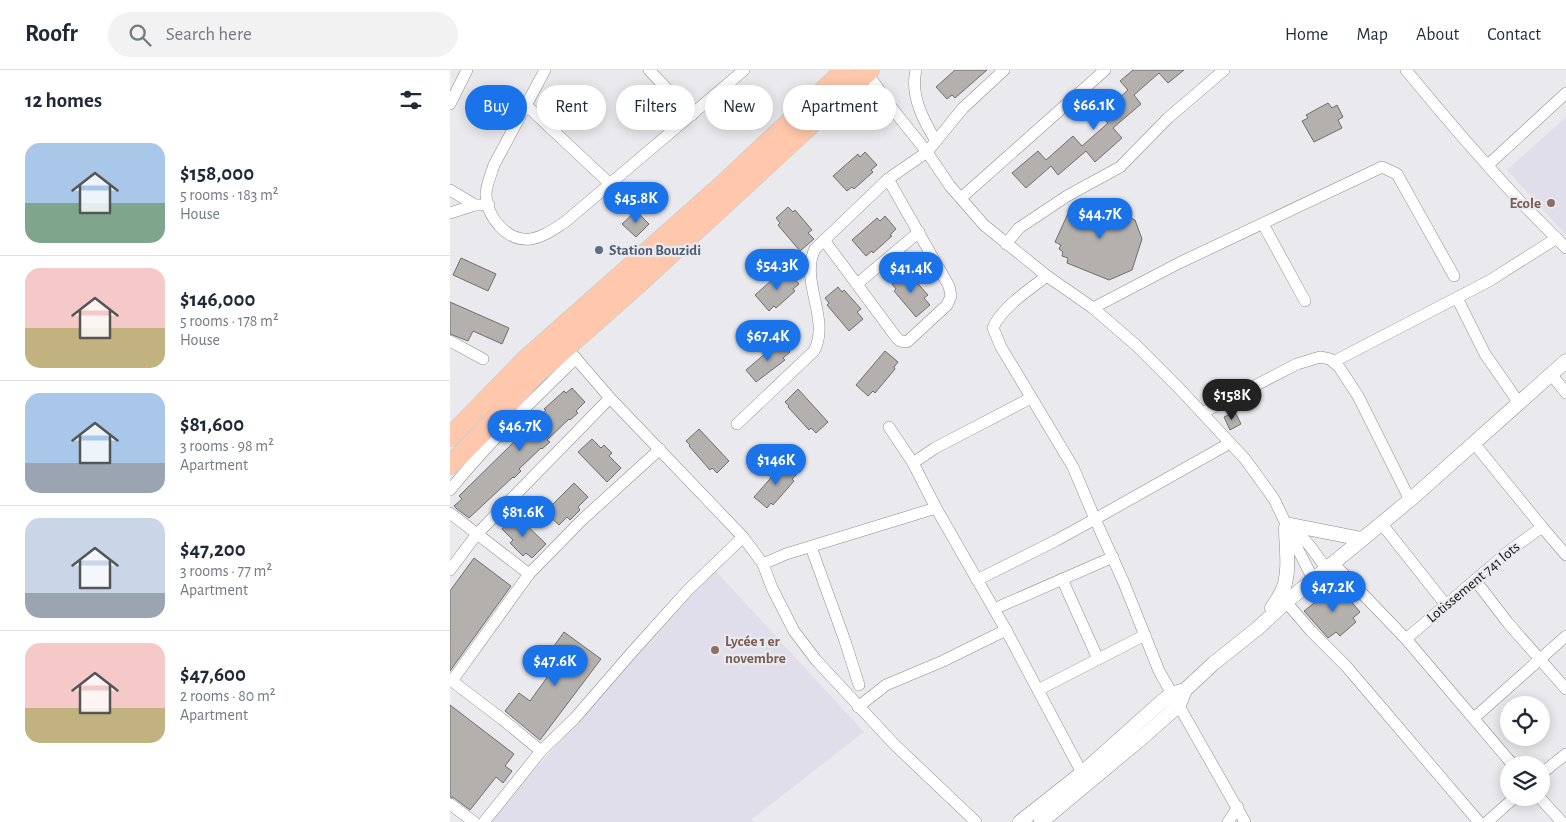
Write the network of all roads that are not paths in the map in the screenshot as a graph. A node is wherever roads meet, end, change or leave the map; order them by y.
1 (467, 70) edge
2 (545, 70) edge
3 (649, 70) edge
4 (744, 70) edge
5 (845, 70) edge
6 (916, 70) edge
7 (1004, 70) edge
8 (1106, 70) edge
9 (1406, 70) edge
10 (867, 71) edge
11 (1222, 71) edge
12 (663, 85) edge
13 (1566, 93) edge
14 (527, 103) edge
15 (450, 104) edge
16 (527, 106) edge
17 (695, 112) edge
18 (513, 130) edge
19 (674, 130) edge
20 (936, 141) junction
21 (927, 152) junction
22 (1488, 165) junction
23 (888, 179) junction
24 (610, 183) junction
25 (452, 192) edge
26 (961, 198) junction
27 (475, 205) junction
28 (489, 206) junction
29 (450, 213) edge
30 (1263, 224) junction
31 (919, 232) junction
32 (1557, 238) junction
33 (824, 240) junction
34 (1006, 244) junction
35 (1566, 248) edge
36 (1047, 276) junction
37 (1454, 276) dead end
38 (857, 284) junction
39 (1457, 298) junction
40 (1305, 301) dead end
41 (1093, 308) junction
42 (450, 341) edge
43 (571, 353) junction
44 (482, 359) dead end
45 (1566, 361) edge
46 (1333, 362) junction
47 (1551, 374) junction
48 (1566, 393) edge
49 (610, 398) junction
50 (1032, 398) junction
51 (1519, 403) junction
52 (1202, 413) junction
53 (737, 424) dead end
54 (888, 427) dead end
55 (450, 437) edge
56 (1474, 442) junction
57 (1230, 443) junction
58 (660, 449) junction
59 (913, 463) junction
60 (450, 465) edge
61 (450, 490) edge
62 (1410, 500) junction
63 (936, 508) junction
64 (450, 512) edge
65 (1095, 519) junction
66 (1381, 523) junction
67 (1287, 524) junction
68 (1542, 527) junction
69 (477, 534) junction
70 (743, 538) junction
71 (1362, 539) junction
72 (811, 547) junction
73 (1566, 555) edge
74 (1113, 557) junction
75 (763, 564) junction
76 (1329, 565) junction
77 (450, 570) edge
78 (529, 574) junction
79 (1062, 579) junction
80 (1313, 579) junction
81 (977, 580) junction
82 (1475, 580) junction
83 (1286, 602) junction
84 (1446, 605) junction
85 (994, 609) junction
86 (1258, 628) junction
87 (1006, 630) junction
88 (1145, 635) junction
89 (1566, 636) edge
90 (1406, 639) junction
91 (1541, 658) junction
92 (1098, 659) junction
93 (451, 682) edge
94 (859, 685) junction
95 (886, 685) junction
96 (841, 688) junction
97 (1566, 689) edge
98 (1038, 690) junction
99 (1175, 700) junction
100 (858, 707) junction
101 (1474, 718) junction
102 (541, 751) junction
103 (1566, 754) edge
104 (1506, 756) edge
105 (1550, 767) edge
106 (1082, 773) junction
107 (450, 804) edge
108 (1505, 806) edge
109 (1547, 806) edge
110 (1238, 807) junction
111 (474, 822) edge
112 (484, 822) edge
113 (976, 822) edge
114 (1020, 822) edge
115 (1041, 822) edge
116 (1228, 822) edge
117 (1245, 822) edge
118 (1479, 822) edge
119 (1487, 822) edge
120 (1562, 822) edge

1 - 15 street
2 - 14 street
3 - 12 street
4 - 17 street
5 - 55 highway
6 - 20 street
7 - 20 street
8 - 26 street
9 - 22 street
10 - 21 street
10 - 43 highway
11 - 34 street
13 - 22 street
16 - 24 street
18 - 28 street
19 - 24 street
20 - 21 street
21 - 23 street
21 - 26 street
22 - 32 street
23 - 31 street
23 - 33 street
24 - 28 street
25 - 27 street
26 - 34 street
27 - 28 street
27 - 29 street
30 - 37 street
30 - 40 street
30 - 41 street
31 - 38 street
31 - 38 street
32 - 35 street
32 - 39 street
33 - 38 street
33 - 53 street
34 - 36 street
36 - 41 street
36 - 50 street
39 - 46 street
39 - 51 street
41 - 52 street
42 - 44 street
43 - 49 street
43 - 60 highway
43 - 61 street
45 - 47 street
46 - 52 street
46 - 62 street
47 - 48 street
47 - 51 street
49 - 58 street
49 - 69 street
50 - 59 street
50 - 65 street
51 - 56 street
52 - 57 street
54 - 59 street
56 - 62 street
56 - 68 street
57 - 65 street
57 - 67 street
58 - 70 street
58 - 78 street
59 - 63 street
62 - 66 street
63 - 72 street
63 - 81 street
64 - 69 street
65 - 74 street
65 - 81 street
66 - 71 street
66 - 84 street
67 - 71 street
67 - 76 street
67 - 80 street
67 - 86 street
68 - 73 street
68 - 82 street, Lotissement 741 lots
69 - 77 street
69 - 78 street
70 - 75 street
70 - 102 street
71 - 76 street
72 - 75 street
72 - 94 street
74 - 79 street
74 - 88 street
75 - 96 street
76 - 80 street
76 - 90 street
78 - 93 street
79 - 85 street
79 - 92 street
80 - 83 street
81 - 85 street
82 - 84 street, Lotissement 741 lots
82 - 91 street
83 - 86 street
83 - 118 street
84 - 90 street, Lotissement 741 lots
85 - 87 street
86 - 99 street
87 - 95 street
87 - 98 street
88 - 92 street
88 - 99 street
89 - 91 street
90 - 101 street
91 - 97 street
91 - 101 street
92 - 98 street
93 - 102 street
94 - 95 street
94 - 96 street
95 - 100 street
96 - 100 street
98 - 106 street
99 - 106 street
99 - 110 street
99 - 115 street
100 - 113 street
101 - 104 street
102 - 112 street
103 - 105 street
106 - 114 street
107 - 111 street
108 - 119 street
109 - 120 street
110 - 116 street
110 - 117 street

